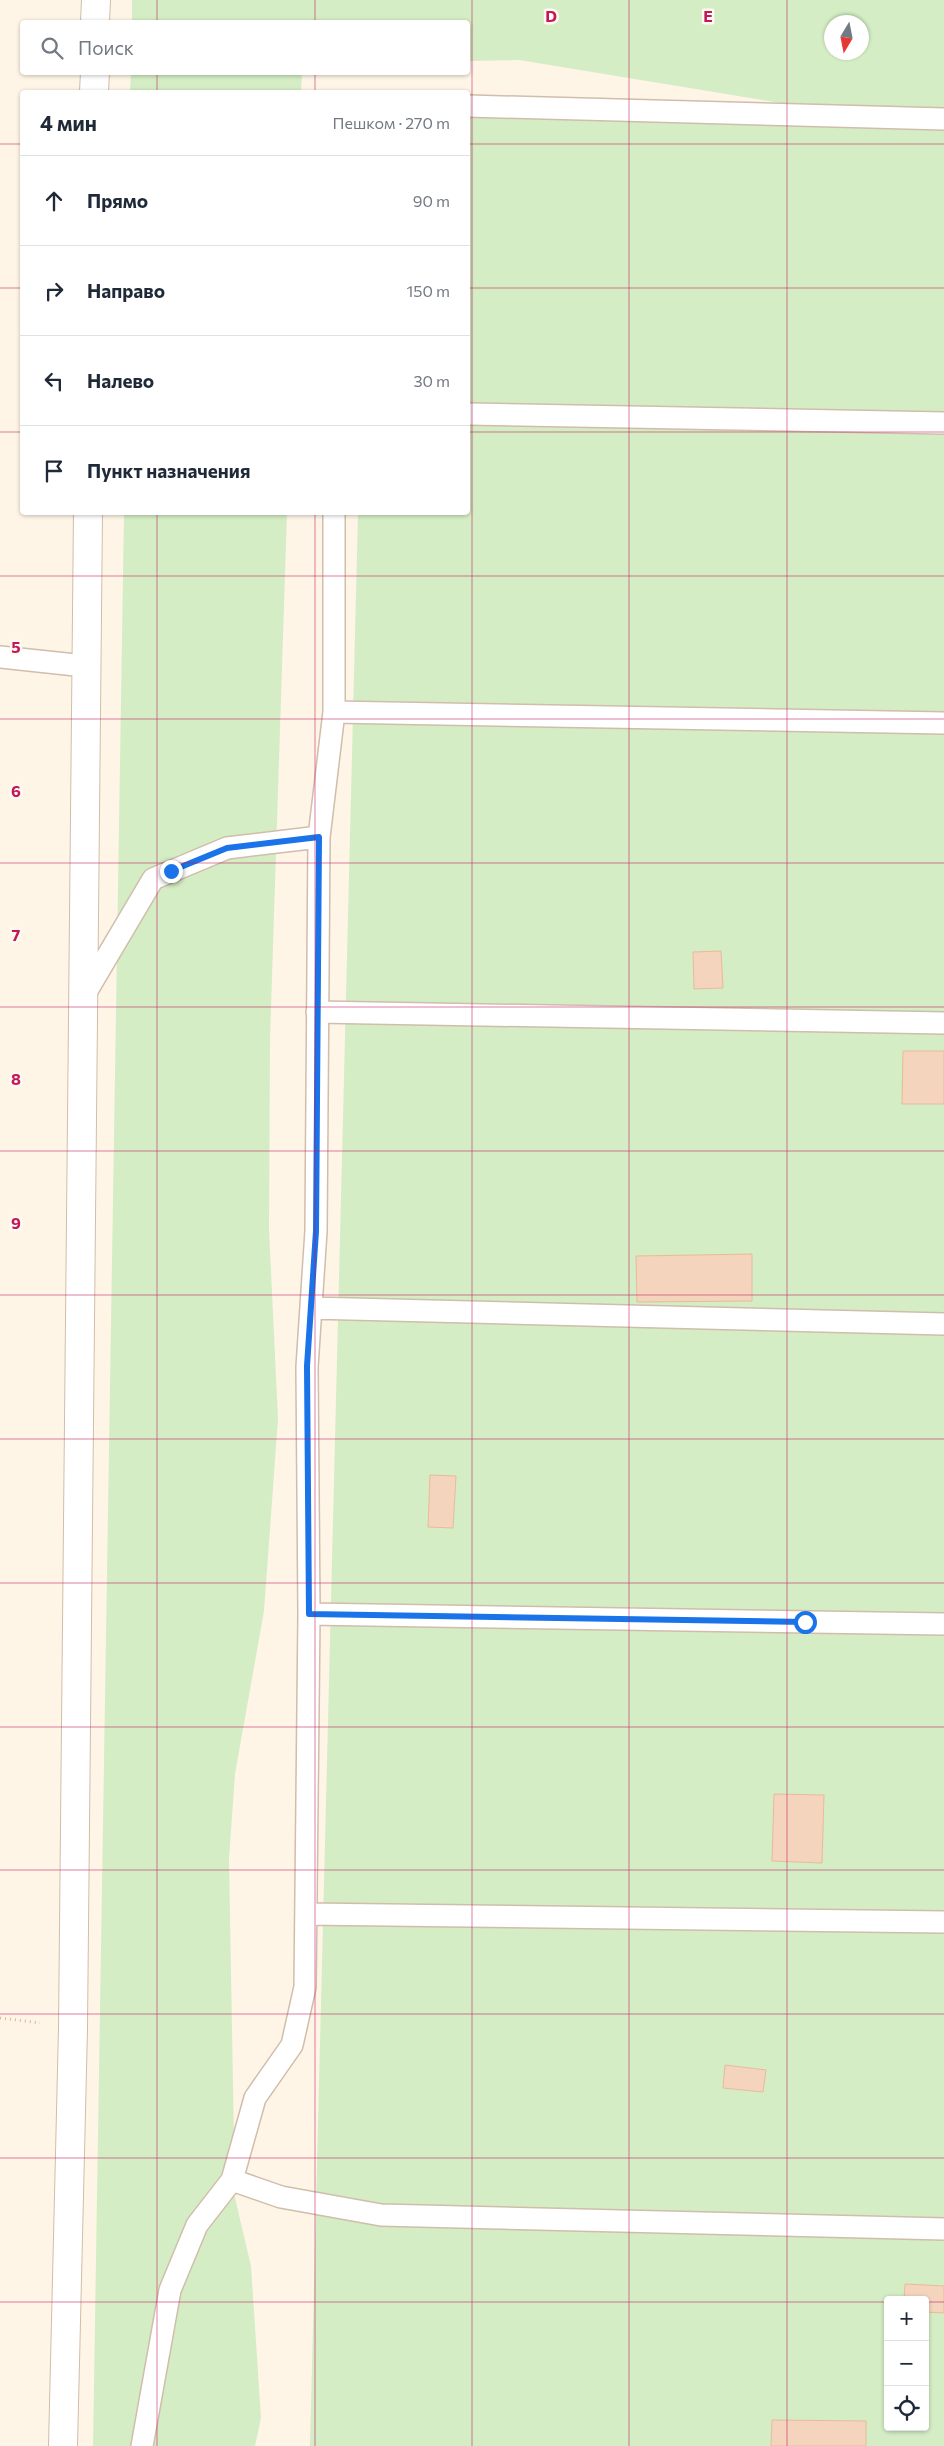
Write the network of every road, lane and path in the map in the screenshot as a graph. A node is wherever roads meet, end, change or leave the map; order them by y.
1 (96, 0) edge
2 (96, 20) edge
3 (95, 75) edge
4 (94, 90) edge
5 (470, 106) edge
6 (944, 119) edge
7 (470, 414) edge
8 (944, 423) edge
9 (88, 515) edge
10 (334, 515) edge
11 (0, 657) edge
12 (85, 666) junction
13 (334, 712) junction
14 (944, 723) edge
15 (319, 837) junction
16 (82, 1000) junction
17 (317, 1012) junction
18 (944, 1024) edge
19 (311, 1308) junction
20 (944, 1324) edge
21 (309, 1614) junction
22 (944, 1624) edge
23 (306, 1914) junction
24 (944, 1922) edge
25 (0, 2018) edge
26 (73, 2028) junction
27 (232, 2180) junction
28 (944, 2229) edge
29 (63, 2446) edge
30 (142, 2446) edge

1 - 2 street
3 - 4 street
5 - 6 lane
7 - 8 lane
9 - 12 street
10 - 13 lane
11 - 12 lane
12 - 16 street
13 - 14 lane
13 - 15 lane
15 - 16 lane
15 - 17 lane
16 - 26 street
17 - 18 lane
17 - 19 lane
19 - 20 lane
19 - 21 lane
21 - 22 lane
21 - 23 lane
23 - 24 lane
23 - 27 lane
25 - 26 path
26 - 29 street
27 - 28 lane
27 - 30 lane

